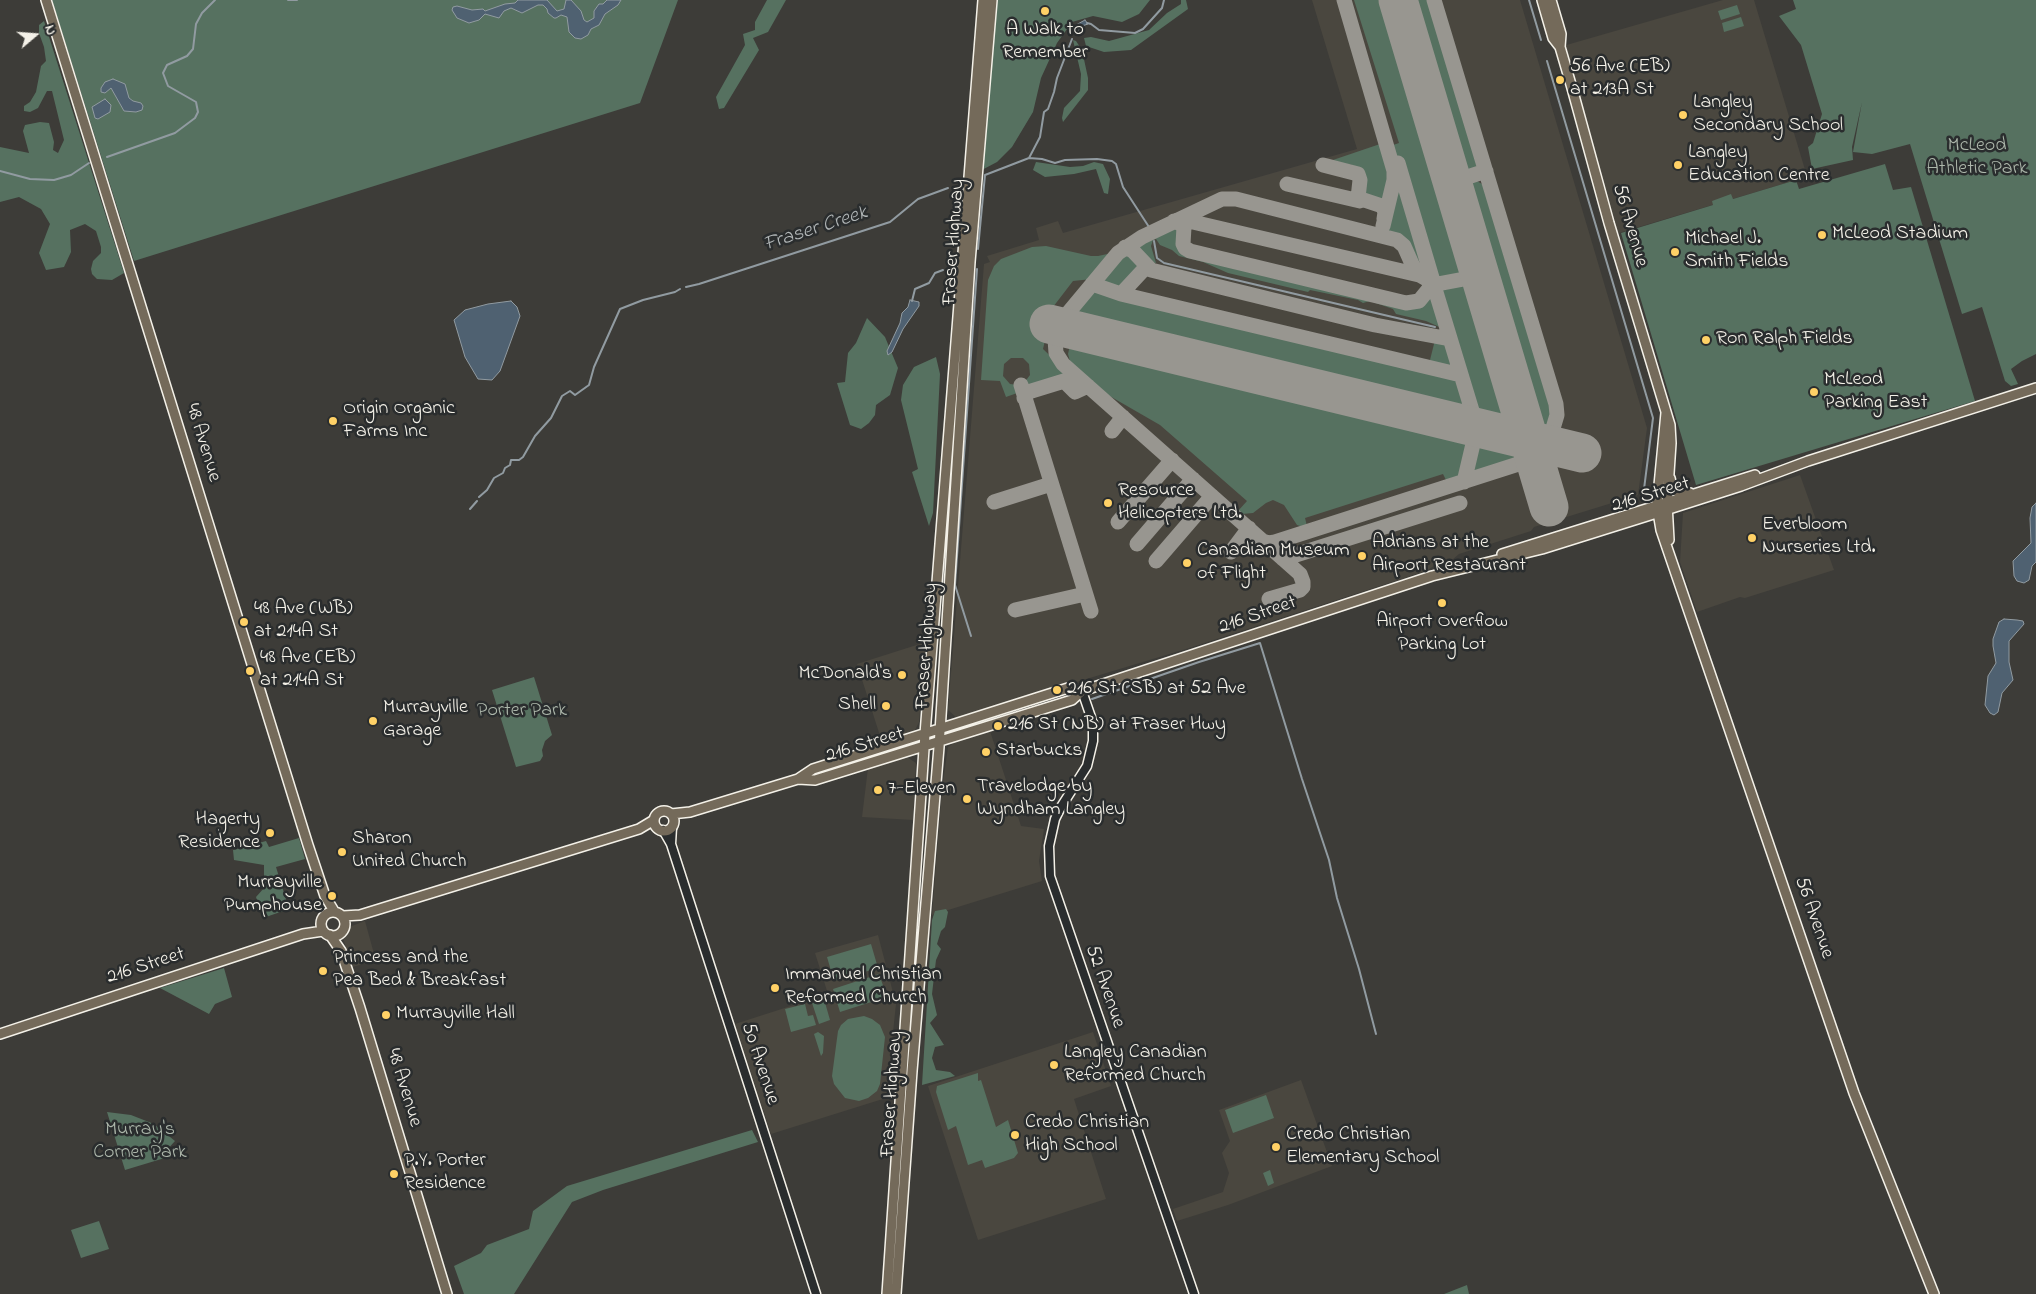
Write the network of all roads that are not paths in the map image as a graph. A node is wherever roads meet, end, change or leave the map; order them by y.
1 (46, 0) edge
2 (983, 0) edge
3 (992, 0) edge
4 (1542, 0) edge
5 (1551, 0) edge
6 (1560, 47) junction
7 (2036, 388) edge
8 (1666, 413) junction
9 (1808, 461) junction
10 (1669, 471) junction
11 (1701, 492) junction
12 (1662, 508) junction
13 (1082, 691) junction
14 (940, 729) junction
15 (925, 734) junction
16 (940, 741) junction
17 (924, 746) junction
18 (798, 779) junction
19 (690, 812) junction
20 (671, 814) junction
21 (658, 826) junction
22 (672, 826) junction
23 (671, 844) junction
24 (337, 916) junction
25 (329, 931) junction
26 (0, 1034) edge
27 (447, 1294) edge
28 (816, 1294) edge
29 (887, 1294) edge
30 (896, 1294) edge
31 (1194, 1294) edge
32 (1934, 1294) edge

1 - 24 main road, 48 Avenue
2 - 15 main road, Fraser Highway
3 - 14 main road, Fraser Highway
4 - 6 main road, 56 Avenue
5 - 6 main road, 56 Avenue
6 - 8 main road, 56 Avenue
7 - 9 main road, 216 Street
8 - 10 main road, 56 Avenue
8 - 12 main road, 56 Avenue
9 - 11 main road, 216 Street
9 - 12 main road, 216 Street
10 - 11 main road
10 - 12 main road, 56 Avenue
11 - 12 main road, 216 Street
12 - 13 main road, 216 Street
12 - 32 main road, 56 Avenue
13 - 14 main road, 216 Street
13 - 16 main road, 216 Street
13 - 31 street, 52 Avenue
14 - 15 main road, 216 Street
14 - 16 main road, Fraser Highway
15 - 17 main road, Fraser Highway
15 - 18 main road, 216 Street
16 - 17 main road, 216 Street
16 - 30 main road, Fraser Highway
17 - 18 main road, 216 Street
17 - 29 main road, Fraser Highway
18 - 19 main road, 216 Street
19 - 20 main road, 216 Street
19 - 22 main road, 216 Street
20 - 21 main road, 216 Street
20 - 22 main road
21 - 22 main road, 216 Street
21 - 23 street, 50 Avenue
21 - 24 main road
22 - 23 street, 50 Avenue
23 - 28 street, 50 Avenue
24 - 25 main road
24 - 25 main road
25 - 26 main road, 216 Street
25 - 27 main road, 48 Avenue

